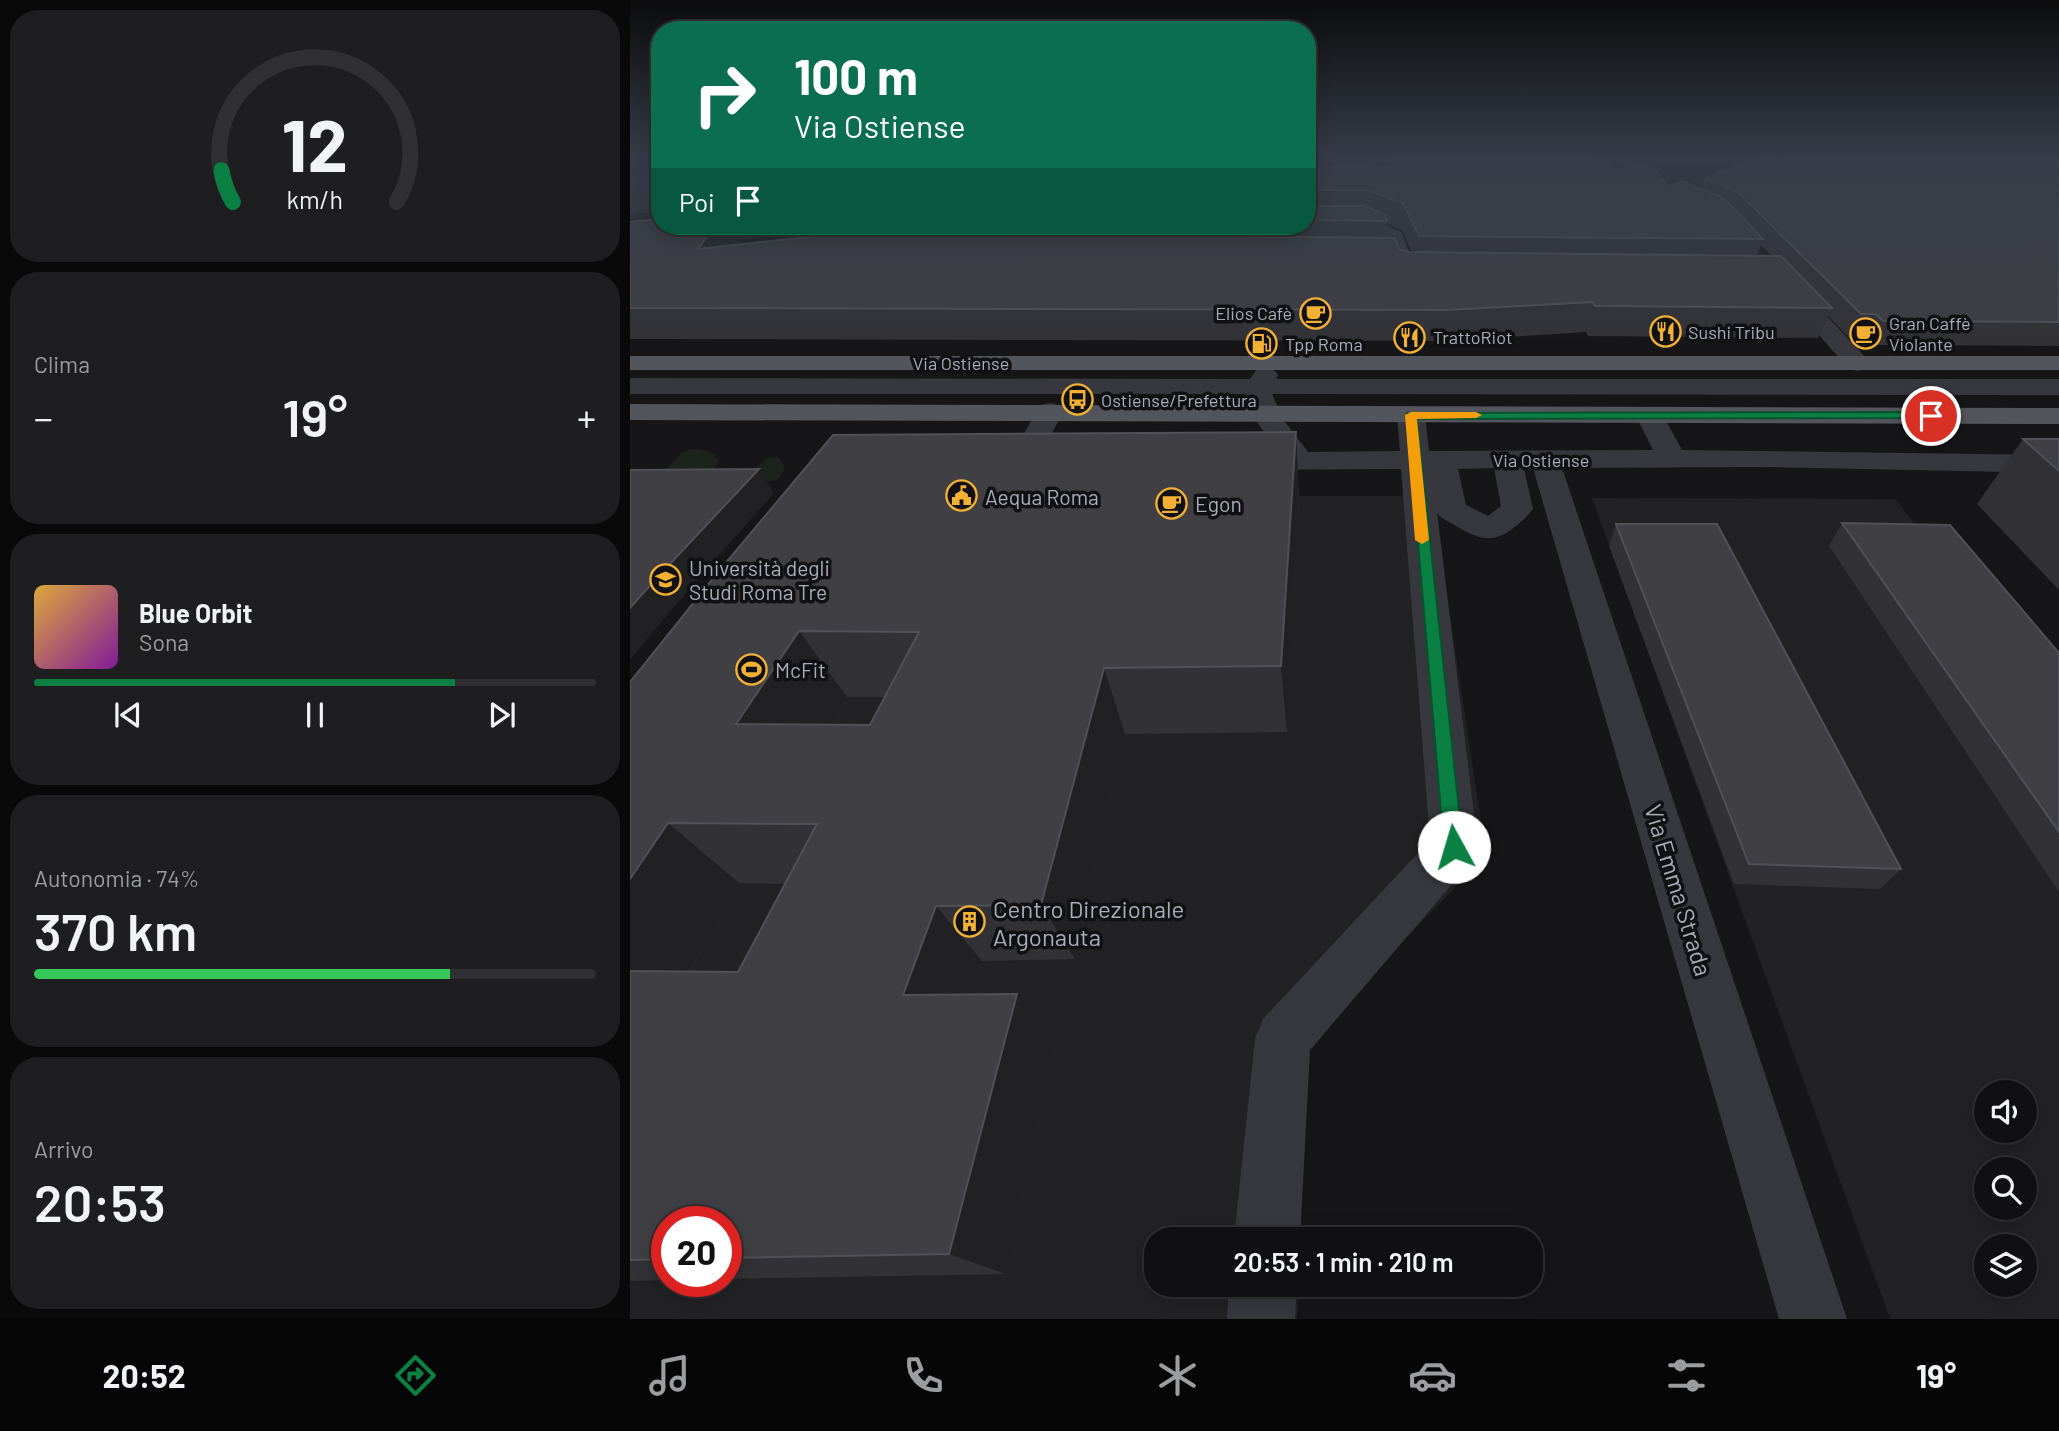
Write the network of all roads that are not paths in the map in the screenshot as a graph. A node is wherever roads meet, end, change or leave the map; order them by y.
1 (1316, 224) edge
2 (1198, 235) edge
3 (1241, 256) edge
4 (1377, 256) edge
5 (1404, 257) junction
6 (1448, 273) edge
7 (1777, 276) edge
8 (1292, 362) junction
9 (630, 363) edge
10 (970, 363) junction
11 (2059, 363) edge
12 (1858, 364) junction
13 (630, 386) edge
14 (954, 386) junction
15 (2059, 387) edge
16 (1262, 400) junction
17 (940, 411) junction
18 (1049, 411) junction
19 (630, 412) edge
20 (1650, 416) junction
21 (2059, 416) edge
22 (992, 445) edge
23 (1423, 445) junction
24 (1035, 456) junction
25 (1672, 459) junction
26 (1526, 460) junction
27 (1224, 461) edge
28 (1300, 461) junction
29 (2059, 464) edge
30 (975, 470) edge
31 (1268, 1227) edge
32 (1262, 1297) edge
33 (1261, 1319) edge
34 (1813, 1319) edge

1 - 5 street
2 - 3 street
4 - 5 street
5 - 6 street
7 - 12 street
8 - 10 main road, Via Ostiense
8 - 12 main road, Via Ostiense
8 - 16 street, Via Ostiense
9 - 10 main road, Via Ostiense
10 - 14 street
11 - 12 main road, Via Ostiense
13 - 14 street, Via Ostiense
14 - 16 street, Via Ostiense
14 - 17 street
15 - 16 street, Via Ostiense
16 - 18 main road, Via Ostiense
16 - 23 main road, Via Ostiense
16 - 28 street
17 - 18 main road, Via Ostiense
17 - 19 main road, Via Ostiense
18 - 24 street
20 - 21 main road, Via Ostiense
20 - 23 main road, Via Ostiense
20 - 25 street
22 - 24 street
23 - 26 street, Via Ostiense
23 - 26 street
23 - 28 street, Via Ostiense
23 - 31 street
24 - 30 street
25 - 26 street, Via Ostiense
25 - 29 street, Via Ostiense
26 - 34 street, Via Emma Strada
27 - 28 street, Via Ostiense
32 - 33 street

